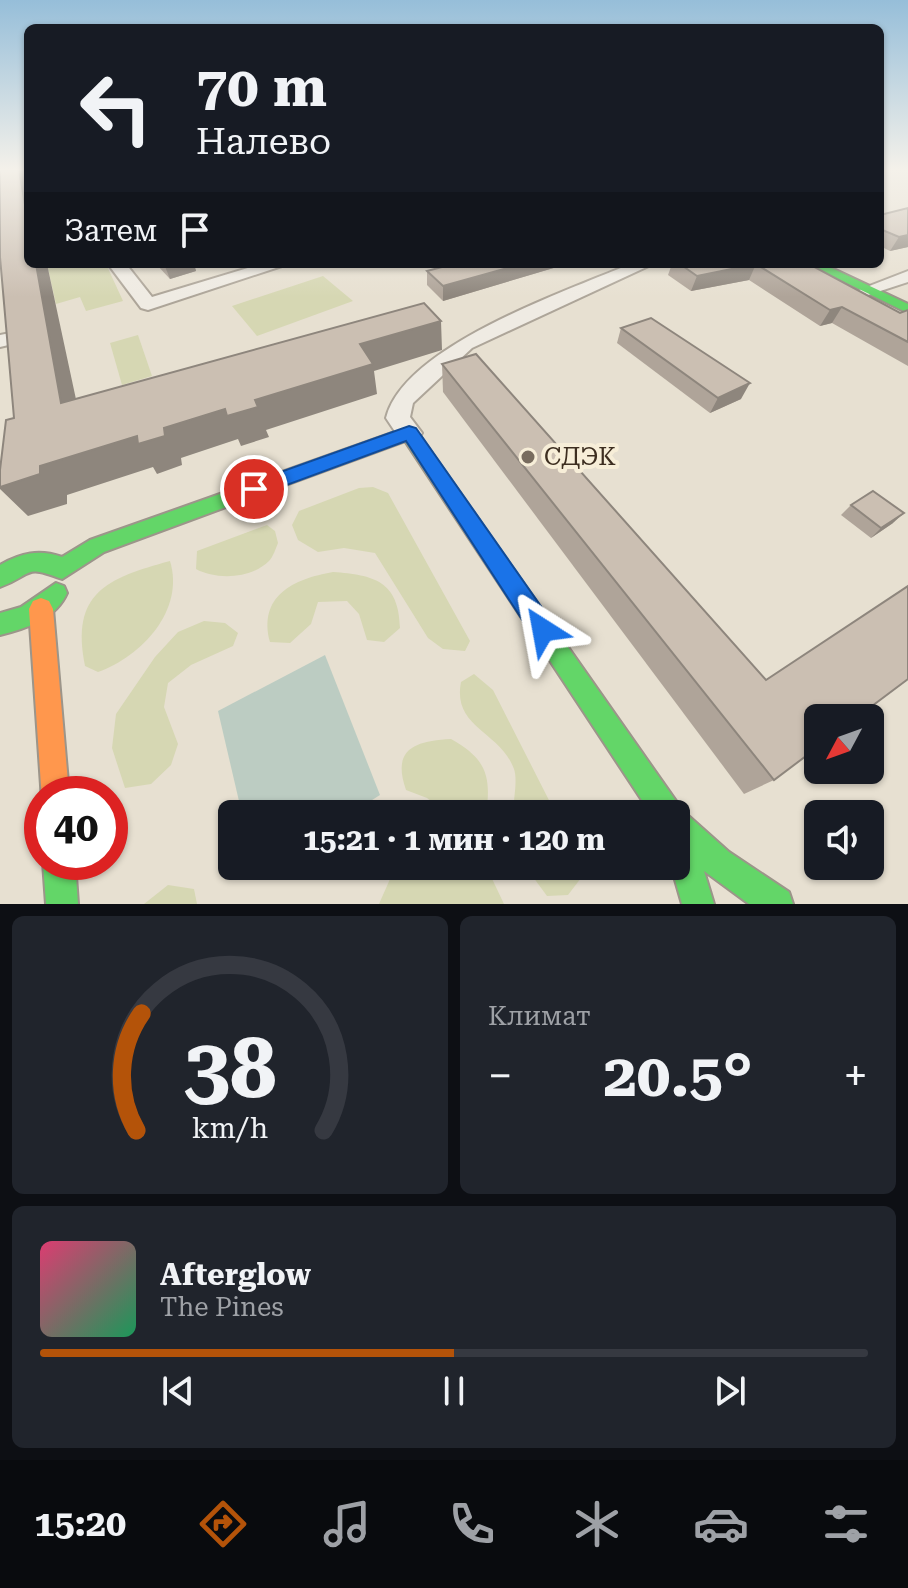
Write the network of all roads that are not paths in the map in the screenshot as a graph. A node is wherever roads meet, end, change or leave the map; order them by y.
1 (120, 268) edge
2 (266, 268) edge
3 (635, 268) edge
4 (822, 268) edge
5 (908, 276) edge
6 (868, 290) junction
7 (908, 309) edge
8 (409, 433) junction
9 (62, 569) junction
10 (0, 577) edge
11 (41, 609) junction
12 (0, 624) edge
13 (53, 776) edge
14 (659, 800) edge
15 (690, 836) edge
16 (690, 878) edge
17 (60, 880) edge
18 (62, 904) edge
19 (698, 904) edge
20 (777, 904) edge

1 - 2 street
3 - 8 street
4 - 6 street
5 - 6 street
6 - 7 street
8 - 9 street
8 - 14 street
9 - 10 street
9 - 11 street
11 - 12 street
11 - 13 street
15 - 20 street
16 - 19 street
17 - 18 street

